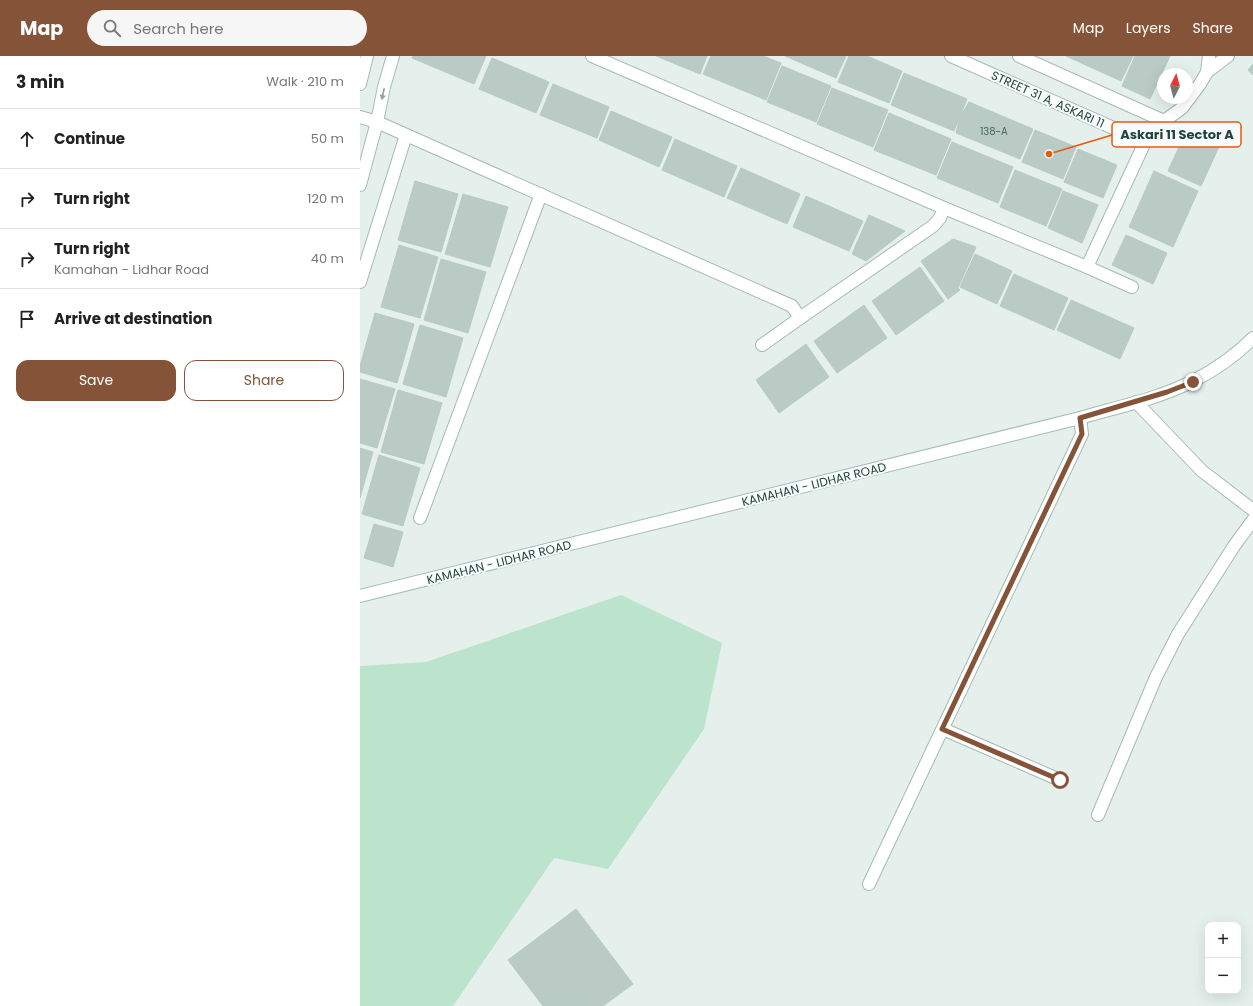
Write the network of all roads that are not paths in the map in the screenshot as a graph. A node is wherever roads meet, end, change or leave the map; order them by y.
1 (367, 56) edge
2 (393, 56) edge
3 (592, 56) edge
4 (951, 56) edge
5 (1019, 56) edge
6 (1209, 56) edge
7 (1228, 56) edge
8 (1207, 72) junction
9 (360, 84) edge
10 (360, 117) edge
11 (1164, 121) junction
12 (377, 122) junction
13 (406, 135) junction
14 (1145, 142) junction
15 (360, 185) edge
16 (541, 194) junction
17 (944, 208) junction
18 (1086, 267) junction
19 (360, 282) edge
20 (1132, 287) dead end
21 (800, 318) junction
22 (1253, 338) edge
23 (762, 346) dead end
24 (1136, 402) junction
25 (1080, 418) junction
26 (1253, 510) edge
27 (420, 518) dead end
28 (1253, 520) edge
29 (360, 596) edge
30 (942, 729) junction
31 (1060, 780) dead end
32 (1098, 815) dead end
33 (869, 884) dead end

1 - 9 street
2 -> 12 street
3 - 17 street
4 - 14 street, STREET 31 A, ASKARI 11
5 - 11 street
6 - 8 street
7 - 8 street
8 - 11 street
10 - 12 street
11 - 14 street
12 - 13 street
12 - 15 street
13 - 16 street
13 - 19 street
14 - 18 street
16 - 21 street
16 - 27 street
17 - 18 street
17 - 21 street
18 - 20 street
21 - 23 street
22 - 24 street, KAMAHAN - LIDHAR ROAD
24 - 25 street, KAMAHAN - LIDHAR ROAD
24 - 26 street
25 - 29 street, KAMAHAN - LIDHAR ROAD
25 - 30 street
28 - 32 street
30 - 31 street
30 - 33 street

